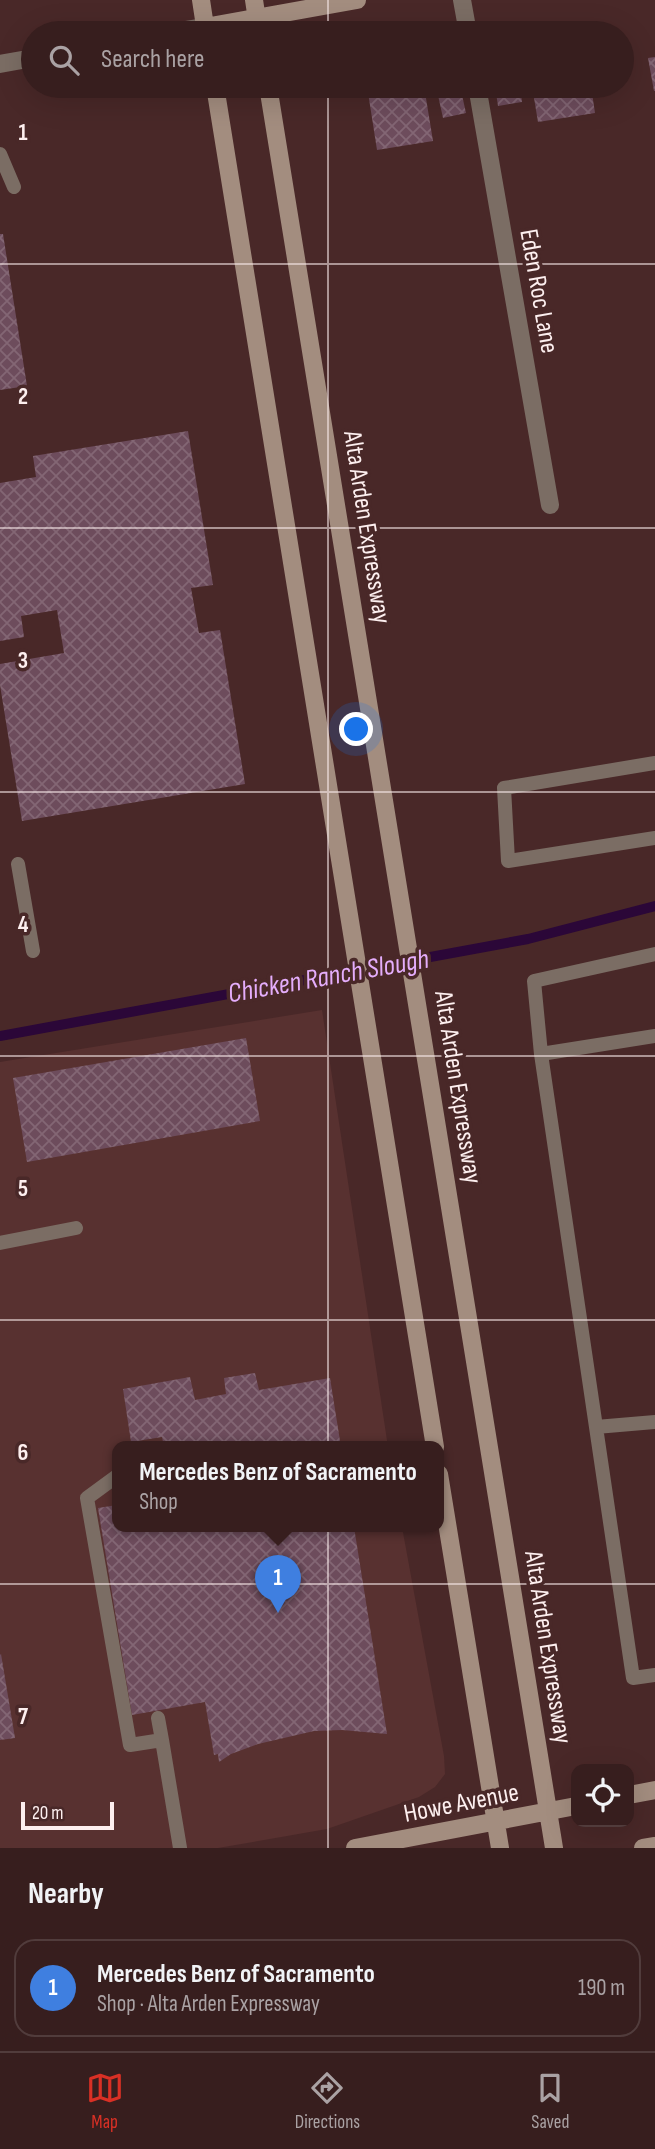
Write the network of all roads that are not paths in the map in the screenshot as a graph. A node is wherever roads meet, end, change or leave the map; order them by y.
1 (201, 0) edge
2 (356, 0) edge
3 (462, 0) edge
4 (257, 17) edge
5 (204, 21) edge
6 (466, 21) edge
7 (21, 60) edge
8 (0, 64) edge
9 (217, 98) edge
10 (270, 98) edge
11 (479, 98) edge
12 (0, 154) edge
13 (14, 187) dead end
14 (550, 505) dead end
15 (655, 763) edge
16 (655, 838) edge
17 (18, 864) dead end
18 (33, 951) dead end
19 (655, 954) edge
20 (655, 1036) edge
21 (541, 1054) junction
22 (76, 1228) dead end
23 (0, 1243) edge
24 (655, 1422) edge
25 (596, 1427) junction
26 (434, 1441) edge
27 (112, 1480) edge
28 (444, 1505) edge
29 (655, 1675) edge
30 (159, 1718) dead end
31 (162, 1740) junction
32 (655, 1790) edge
33 (634, 1794) edge
34 (571, 1807) edge
35 (549, 1812) junction
36 (496, 1823) junction
37 (655, 1846) edge
38 (180, 1848) edge
39 (355, 1848) edge
40 (500, 1848) edge
41 (554, 1848) edge
42 (643, 1848) edge

1 - 5 main road
2 - 4 main road
3 - 6 street
7 - 8 street
9 - 26 main road
10 - 35 main road, Alta Arden Expressway
11 - 14 street, Eden Roc Lane
12 - 13 lane
15 - 16 lane
17 - 18 lane
19 - 21 lane
20 - 21 lane
21 - 25 lane
22 - 23 lane
24 - 25 lane
25 - 29 lane
27 - 31 lane
28 - 36 main road
30 - 31 lane
31 - 38 lane
32 - 33 main road
34 - 35 main road, Howe Avenue
35 - 36 main road, Howe Avenue
35 - 41 main road, Alta Arden Expressway
36 - 39 main road, Howe Avenue
36 - 40 main road
37 - 42 main road

